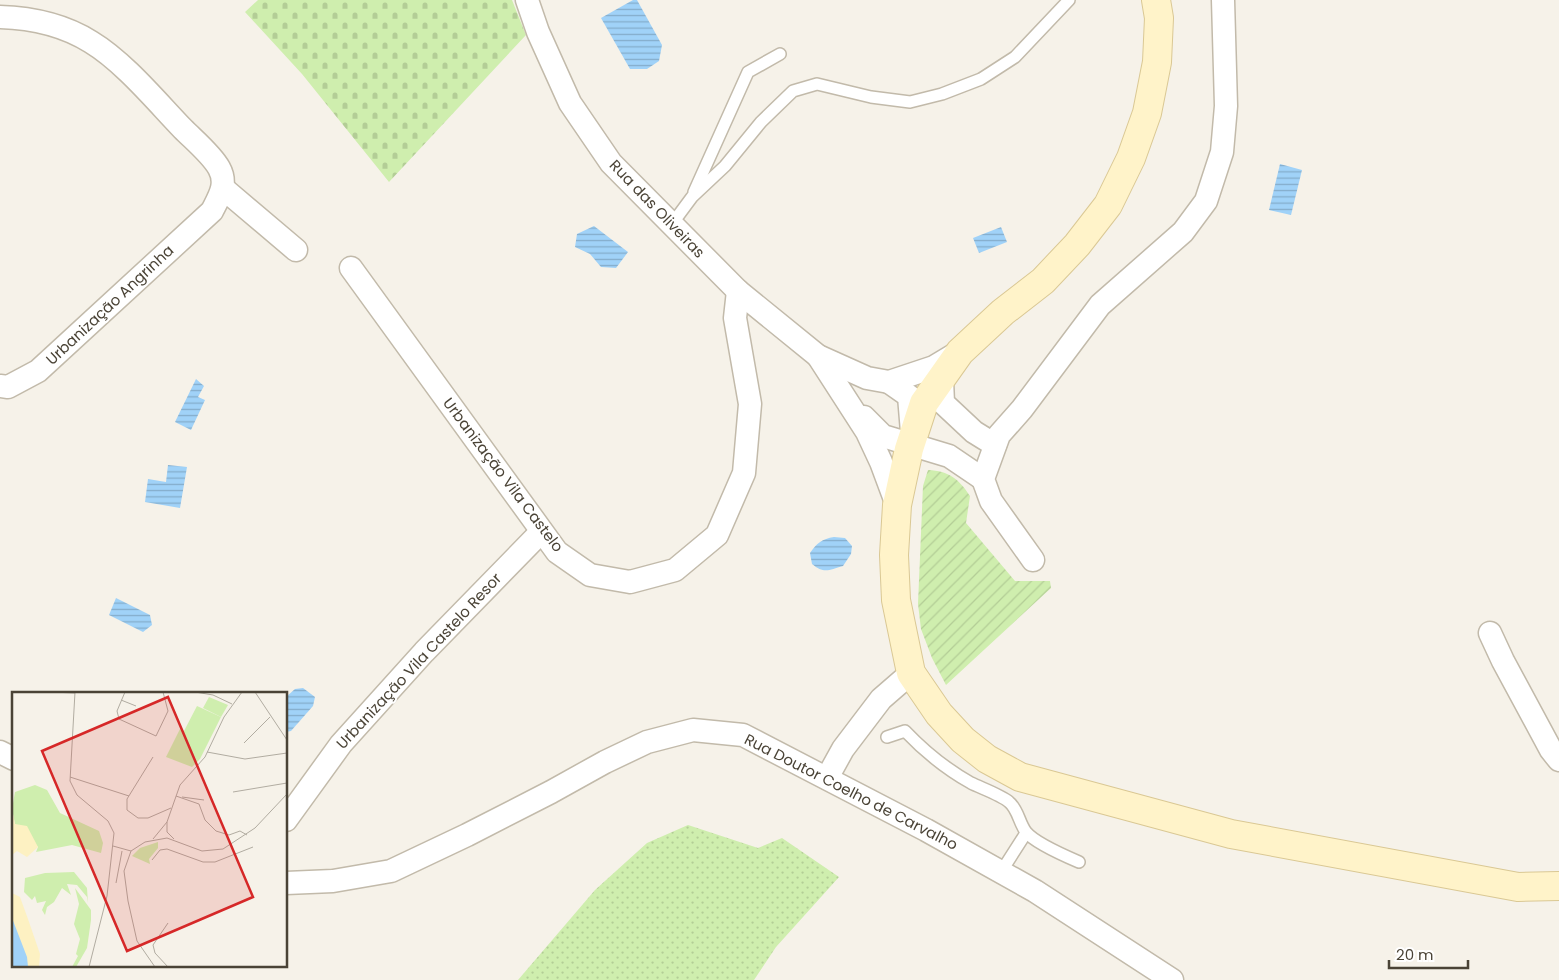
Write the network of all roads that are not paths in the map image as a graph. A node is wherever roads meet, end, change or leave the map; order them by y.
1 (527, 0) edge
2 (1069, 0) edge
3 (1156, 0) edge
4 (1223, 0) edge
5 (0, 18) edge
6 (780, 54) dead end
7 (224, 189) junction
8 (692, 197) junction
9 (672, 224) junction
10 (296, 250) dead end
11 (351, 268) dead end
12 (738, 291) junction
13 (964, 349) junction
14 (818, 356) junction
15 (942, 380) junction
16 (889, 382) junction
17 (0, 386) edge
18 (845, 396) junction
19 (911, 442) junction
20 (995, 445) junction
21 (983, 479) junction
22 (897, 505) junction
23 (541, 532) junction
24 (1033, 560) dead end
25 (1490, 633) dead end
26 (911, 673) junction
27 (887, 738) dead end
28 (0, 752) edge
29 (12, 758) edge
30 (1559, 760) edge
31 (827, 778) junction
32 (288, 817) edge
33 (1026, 832) junction
34 (1079, 862) dead end
35 (1002, 872) junction
36 (288, 883) edge
37 (1559, 886) edge
38 (1172, 980) edge

1 - 9 street, Rua das Oliveiras
2 - 8 lane
3 - 13 street
4 - 20 street
5 - 7 street
6 - 8 lane
7 - 10 street
7 - 17 street, Urbanização Angrinha
8 - 9 lane
9 - 12 street, Rua das Oliveiras
11 - 23 street, Urbanização Vila Castelo
12 - 14 street, Rua das Oliveiras
12 - 23 street, Urbanização Vila Castelo
13 - 15 street
13 - 16 street
14 - 16 street
14 - 18 street
15 - 19 street
15 - 20 street
16 - 19 street
18 - 19 street
18 - 22 street
19 - 21 street
19 - 22 street
20 - 21 street
21 - 24 street
22 - 26 street
23 - 32 street, Urbanização Vila Castelo Resor
25 - 30 street
26 - 31 street
26 - 37 street
27 - 33 lane
28 - 29 street
31 - 35 street, Rua Doutor Coelho de Carvalho
31 - 36 street, Rua Doutor Coelho de Carvalho
33 - 34 lane
33 - 35 lane
35 - 38 street, Rua Doutor Coelho de Carvalho

